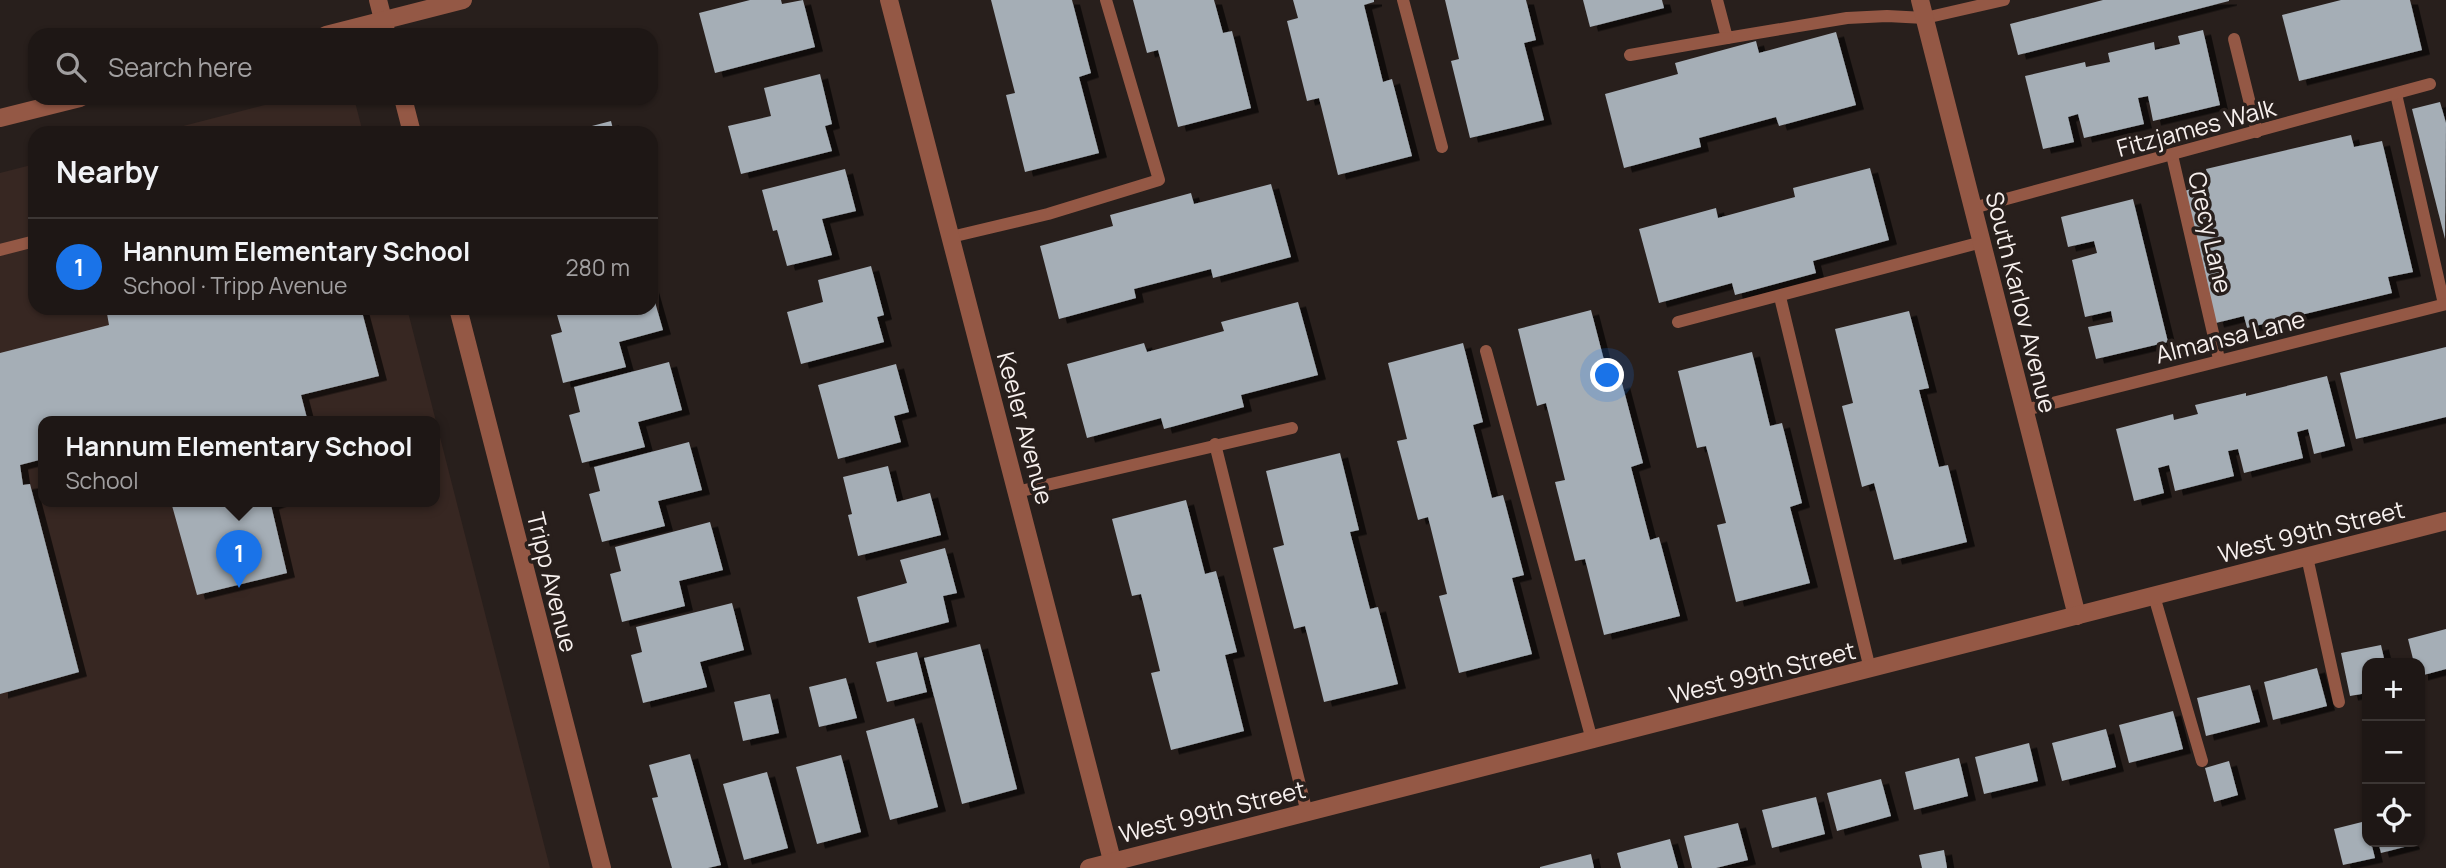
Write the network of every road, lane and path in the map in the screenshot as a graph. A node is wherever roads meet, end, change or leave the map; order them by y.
1 (378, 0) edge
2 (463, 0) edge
3 (889, 0) edge
4 (1106, 0) edge
5 (1403, 0) edge
6 (1717, 0) edge
7 (1920, 0) edge
8 (2004, 0) edge
9 (1925, 18) junction
10 (385, 28) edge
11 (1727, 37) junction
12 (2234, 39) dead end
13 (1630, 55) dead end
14 (2430, 84) dead end
15 (2396, 94) junction
16 (52, 105) edge
17 (405, 105) edge
18 (0, 118) edge
19 (410, 126) edge
20 (2257, 132) junction
21 (1442, 147) dead end
22 (2172, 155) junction
23 (1973, 208) junction
24 (951, 237) junction
25 (1982, 242) junction
26 (28, 243) edge
27 (0, 250) edge
28 (1780, 297) junction
29 (2445, 304) edge
30 (459, 315) edge
31 (1678, 322) dead end
32 (1486, 351) dead end
33 (2219, 359) junction
34 (2025, 410) junction
35 (1292, 428) dead end
36 (1215, 444) junction
37 (1017, 492) junction
38 (2446, 521) edge
39 (2307, 557) junction
40 (2154, 596) junction
41 (2077, 616) junction
42 (1870, 669) junction
43 (2339, 702) dead end
44 (1592, 740) junction
45 (2202, 761) dead end
46 (1307, 813) junction
47 (1113, 865) edge
48 (602, 868) edge
49 (1090, 868) edge

1 - 10 street
2 - 10 street
3 - 24 street, Keeler Avenue
4 - 24 lane
5 - 21 lane
6 - 11 lane
7 - 9 street, South Karlov Avenue
8 - 9 lane
9 - 11 lane
9 - 23 street, South Karlov Avenue
11 - 13 lane
12 - 20 lane
14 - 15 lane, Fitzjames Walk
15 - 20 lane, Fitzjames Walk
15 - 29 lane
16 - 18 street
17 - 19 street
20 - 22 lane, Fitzjames Walk
22 - 23 lane, Fitzjames Walk
22 - 33 lane, Crecy Lane
23 - 25 street, South Karlov Avenue
24 - 37 street, Keeler Avenue
25 - 28 lane
25 - 34 street, South Karlov Avenue
26 - 27 lane
28 - 31 lane
28 - 42 lane
29 - 33 lane, Almansa Lane
30 - 48 street, Tripp Avenue
32 - 44 lane
33 - 34 lane, Almansa Lane
34 - 41 street, South Karlov Avenue
35 - 36 lane
36 - 37 lane
36 - 46 lane
37 - 47 street, Keeler Avenue
38 - 39 street, West 99th Street
39 - 40 street, West 99th Street
39 - 43 lane
40 - 41 street, West 99th Street
40 - 45 lane
41 - 42 street, West 99th Street
42 - 44 street, West 99th Street
44 - 46 street, West 99th Street
46 - 47 street, West 99th Street
47 - 49 street, West 99th Street

